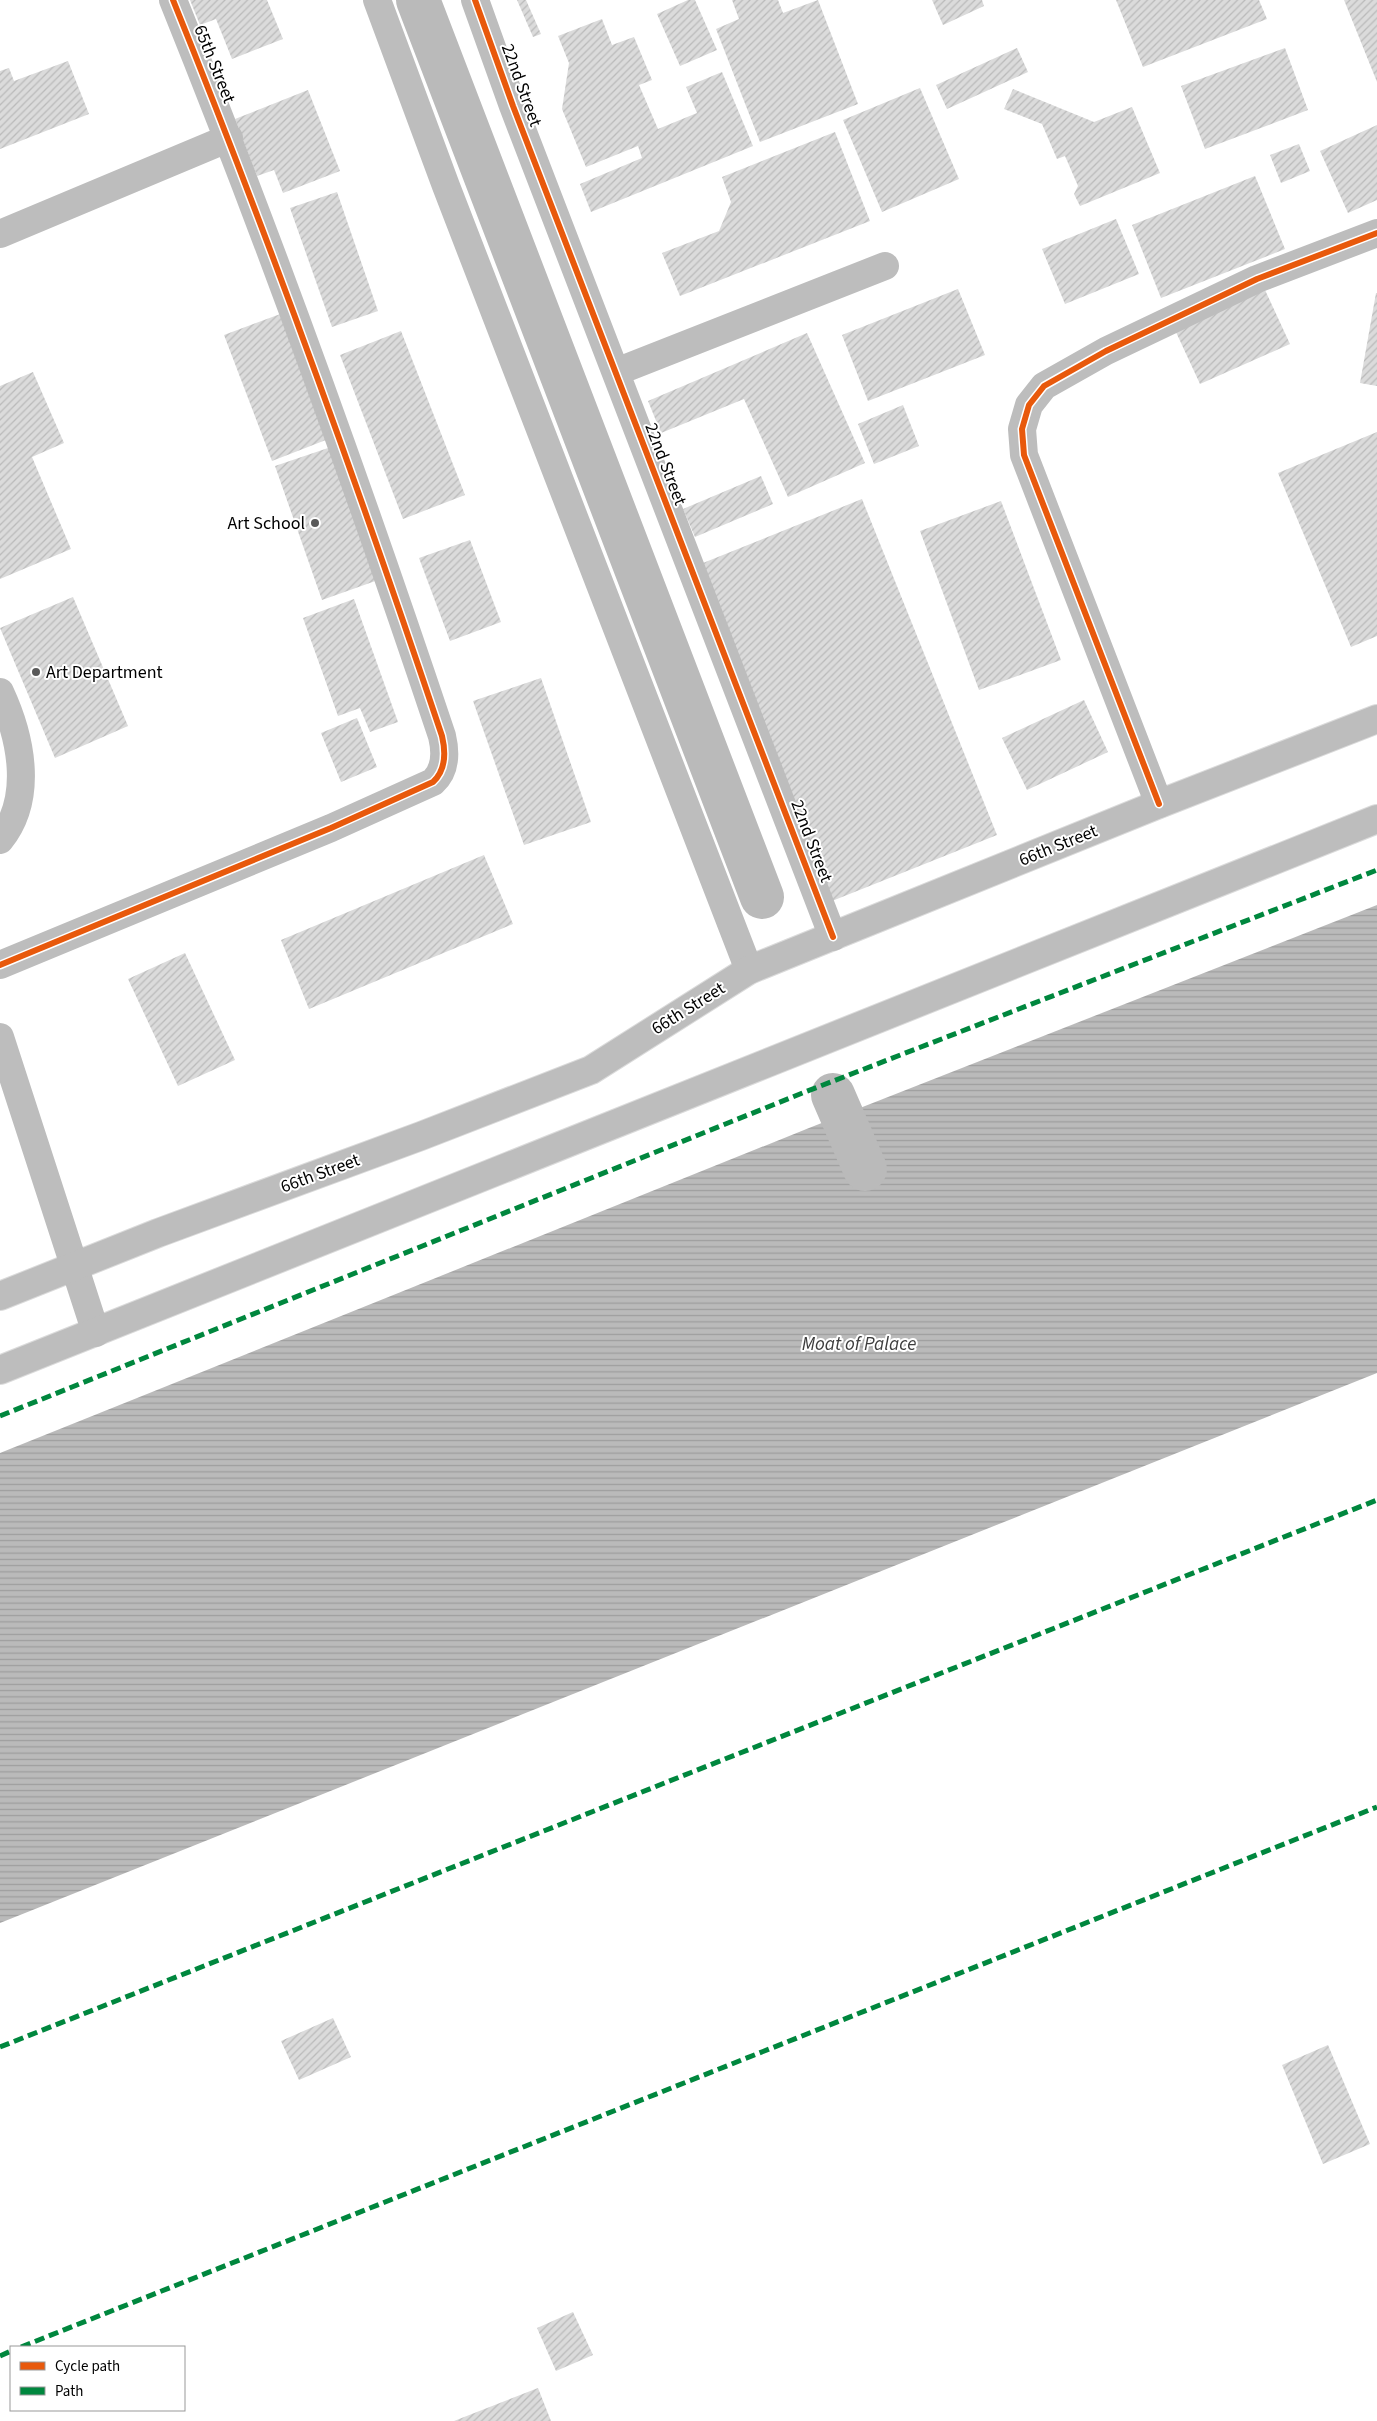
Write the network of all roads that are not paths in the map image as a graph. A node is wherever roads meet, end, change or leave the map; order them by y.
1 (173, 0) edge
2 (378, 0) edge
3 (481, 2) edge
4 (229, 138) junction
5 (1377, 233) edge
6 (0, 234) edge
7 (885, 266) dead end
8 (616, 372) junction
9 (0, 692) edge
10 (1377, 719) edge
11 (1159, 804) junction
12 (1377, 819) edge
13 (0, 840) edge
14 (832, 936) junction
15 (0, 965) edge
16 (748, 970) junction
17 (0, 1037) edge
18 (75, 1268) junction
19 (0, 1296) edge
20 (96, 1333) junction
21 (0, 1370) edge

1 - 4 street, 65th Street
2 - 16 street
3 - 8 street, 22nd Street
4 - 6 street
4 - 15 street, 65th Street
5 - 11 street
7 - 8 street
8 - 14 street, 22nd Street
9 - 13 street
10 - 11 street, 66th Street
11 - 14 street, 66th Street
12 - 20 street
14 - 16 street, 66th Street
16 - 18 street, 66th Street
17 - 18 street
18 - 19 street, 66th Street
18 - 20 street
20 - 21 street

